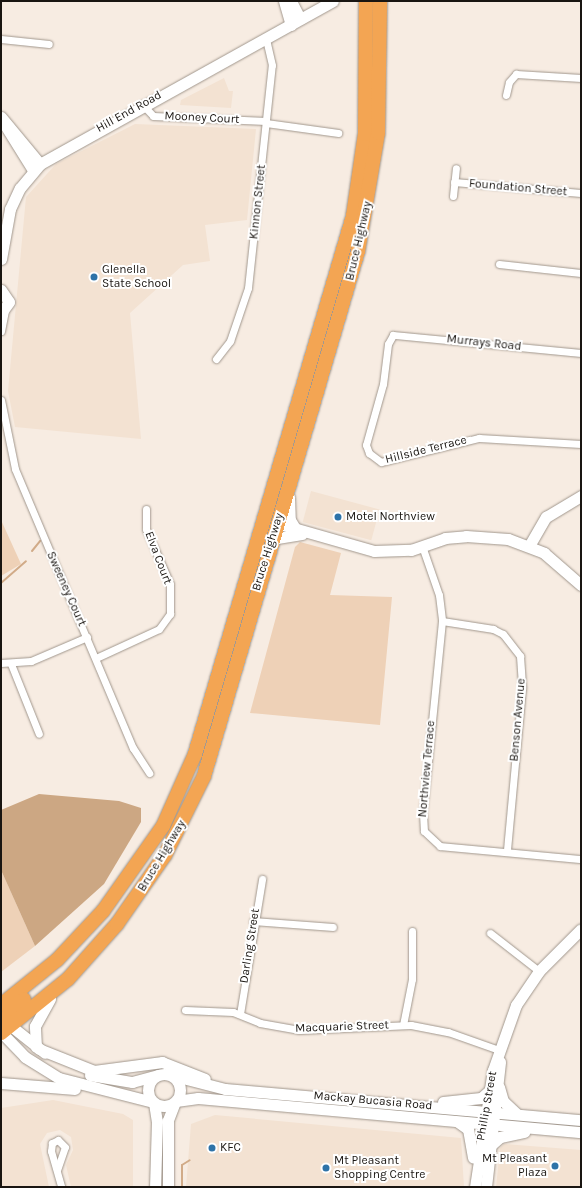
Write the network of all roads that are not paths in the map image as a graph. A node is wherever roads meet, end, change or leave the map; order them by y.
1 (284, 1) edge
2 (291, 1) edge
3 (333, 1) edge
4 (366, 1) edge
5 (380, 1) edge
6 (295, 22) junction
7 (1, 39) edge
8 (266, 39) junction
9 (49, 44) dead end
10 (581, 78) edge
11 (506, 95) dead end
12 (142, 104) junction
13 (2, 118) edge
14 (266, 122) junction
15 (338, 133) dead end
16 (36, 167) junction
17 (456, 168) dead end
18 (454, 182) junction
19 (581, 194) edge
20 (453, 196) dead end
21 (1, 259) edge
22 (500, 264) dead end
23 (581, 273) edge
24 (2, 288) edge
25 (3, 312) edge
26 (1, 331) edge
27 (389, 339) joint
28 (581, 353) edge
29 (216, 359) dead end
30 (1, 400) edge
31 (581, 444) edge
32 (290, 480) junction
33 (581, 496) edge
34 (146, 509) dead end
35 (276, 523) junction
36 (295, 528) junction
37 (307, 534) junction
38 (271, 540) junction
39 (422, 546) junction
40 (529, 546) junction
41 (581, 585) edge
42 (442, 621) junction
43 (87, 637) junction
44 (227, 644) junction
45 (96, 658) junction
46 (1, 663) edge
47 (11, 664) junction
48 (39, 734) dead end
49 (149, 773) dead end
50 (163, 826) junction
51 (507, 851) junction
52 (581, 859) edge
53 (262, 879) dead end
54 (253, 921) junction
55 (333, 927) dead end
56 (412, 931) dead end
57 (580, 932) edge
58 (490, 933) dead end
59 (539, 971) junction
60 (68, 979) junction
61 (1, 1005) edge
62 (185, 1010) dead end
63 (240, 1014) junction
64 (403, 1025) junction
65 (3, 1028) edge
66 (37, 1048) junction
67 (499, 1050) junction
68 (163, 1074) junction
69 (499, 1078) junction
70 (1, 1082) edge
71 (241, 1089) junction
72 (490, 1090) junction
73 (122, 1094) junction
74 (153, 1102) junction
75 (176, 1102) junction
76 (418, 1105) junction
77 (490, 1112) junction
78 (517, 1114) junction
79 (581, 1120) edge
80 (458, 1122) junction
81 (488, 1124) junction
82 (549, 1130) junction
83 (581, 1132) edge
84 (490, 1146) junction
85 (57, 1170) dead end
86 (61, 1187) edge
87 (155, 1187) edge
88 (168, 1187) edge
89 (475, 1187) edge
90 (486, 1187) edge

1 - 6 main road
2 - 6 main road
3 - 6 main road, Hill End Road
4 - 44 highway, Bruce Highway
5 - 32 highway, Bruce Highway
6 - 8 main road, Hill End Road
7 - 9 street
8 - 12 main road, Hill End Road
8 - 14 street, Kinnon Street
10 - 11 street
12 - 14 street, Mooney Court
12 - 16 main road, Hill End Road
13 - 16 main road
14 - 15 street, Mooney Court
14 - 29 street, Kinnon Street
16 - 21 main road, Hill End Road
17 - 18 street, Foundation Street
18 - 19 street, Foundation Street
18 - 20 street, Foundation Street
22 - 23 street
24 - 25 main road
25 - 26 street
27 - 28 street, Murrays Road
27 - 31 street, Hillside Terrace
30 - 43 street, Sweeney Court
32 - 35 highway, Bruce Highway
32 - 36 main road
33 - 40 main road
34 - 45 street, Elva Court
35 - 36 main road
35 - 38 highway, Bruce Highway
35 - 44 highway
36 - 37 main road
37 - 38 main road
37 - 39 main road
38 - 60 highway, Bruce Highway
39 - 40 main road
39 - 42 street, Northview Terrace
40 - 41 main road
42 - 51 street, Benson Avenue
42 - 51 street, Northview Terrace
43 - 45 street, Sweeney Court
43 - 47 street
44 - 50 highway, Bruce Highway
45 - 49 street, Sweeney Court
46 - 47 street
47 - 48 street
50 - 61 highway, Bruce Highway
50 - 65 highway
51 - 52 street, Northview Terrace
53 - 54 street, Darling Street
54 - 55 street
54 - 63 street, Darling Street
56 - 64 street
57 - 59 main road, Phillip Street
58 - 59 street
59 - 67 main road, Phillip Street
60 - 65 highway, Bruce Highway
60 - 66 main road
62 - 63 street, Macquarie Street
63 - 64 street, Macquarie Street
64 - 67 street, Macquarie Street
65 - 66 main road
65 - 73 main road
66 - 68 main road
66 - 71 main road
67 - 69 main road, Phillip Street
67 - 72 main road, Phillip Street
68 - 71 main road, Mackay Bucasia Road
68 - 74 main road
68 - 75 main road
69 - 77 main road, Phillip Street
69 - 78 main road
70 - 73 main road
71 - 76 main road, Mackay Bucasia Road
72 - 76 main road
72 - 77 main road, Phillip Street
73 - 74 main road
74 - 75 main road
74 - 87 main road
75 - 80 main road, Mackay Bucasia Road
75 - 88 main road
76 - 77 main road, Mackay Bucasia Road
77 - 78 main road, Mackay Bucasia Road
77 - 81 main road, Phillip Street
78 - 79 main road, Mackay Bucasia Road
80 - 81 main road, Mackay Bucasia Road
80 - 89 main road
81 - 82 main road, Mackay Bucasia Road
81 - 84 main road, Phillip Street
81 - 89 main road, Phillip Street
82 - 83 main road, Mackay Bucasia Road
82 - 84 main road
84 - 90 main road, Phillip Street
85 - 86 street

